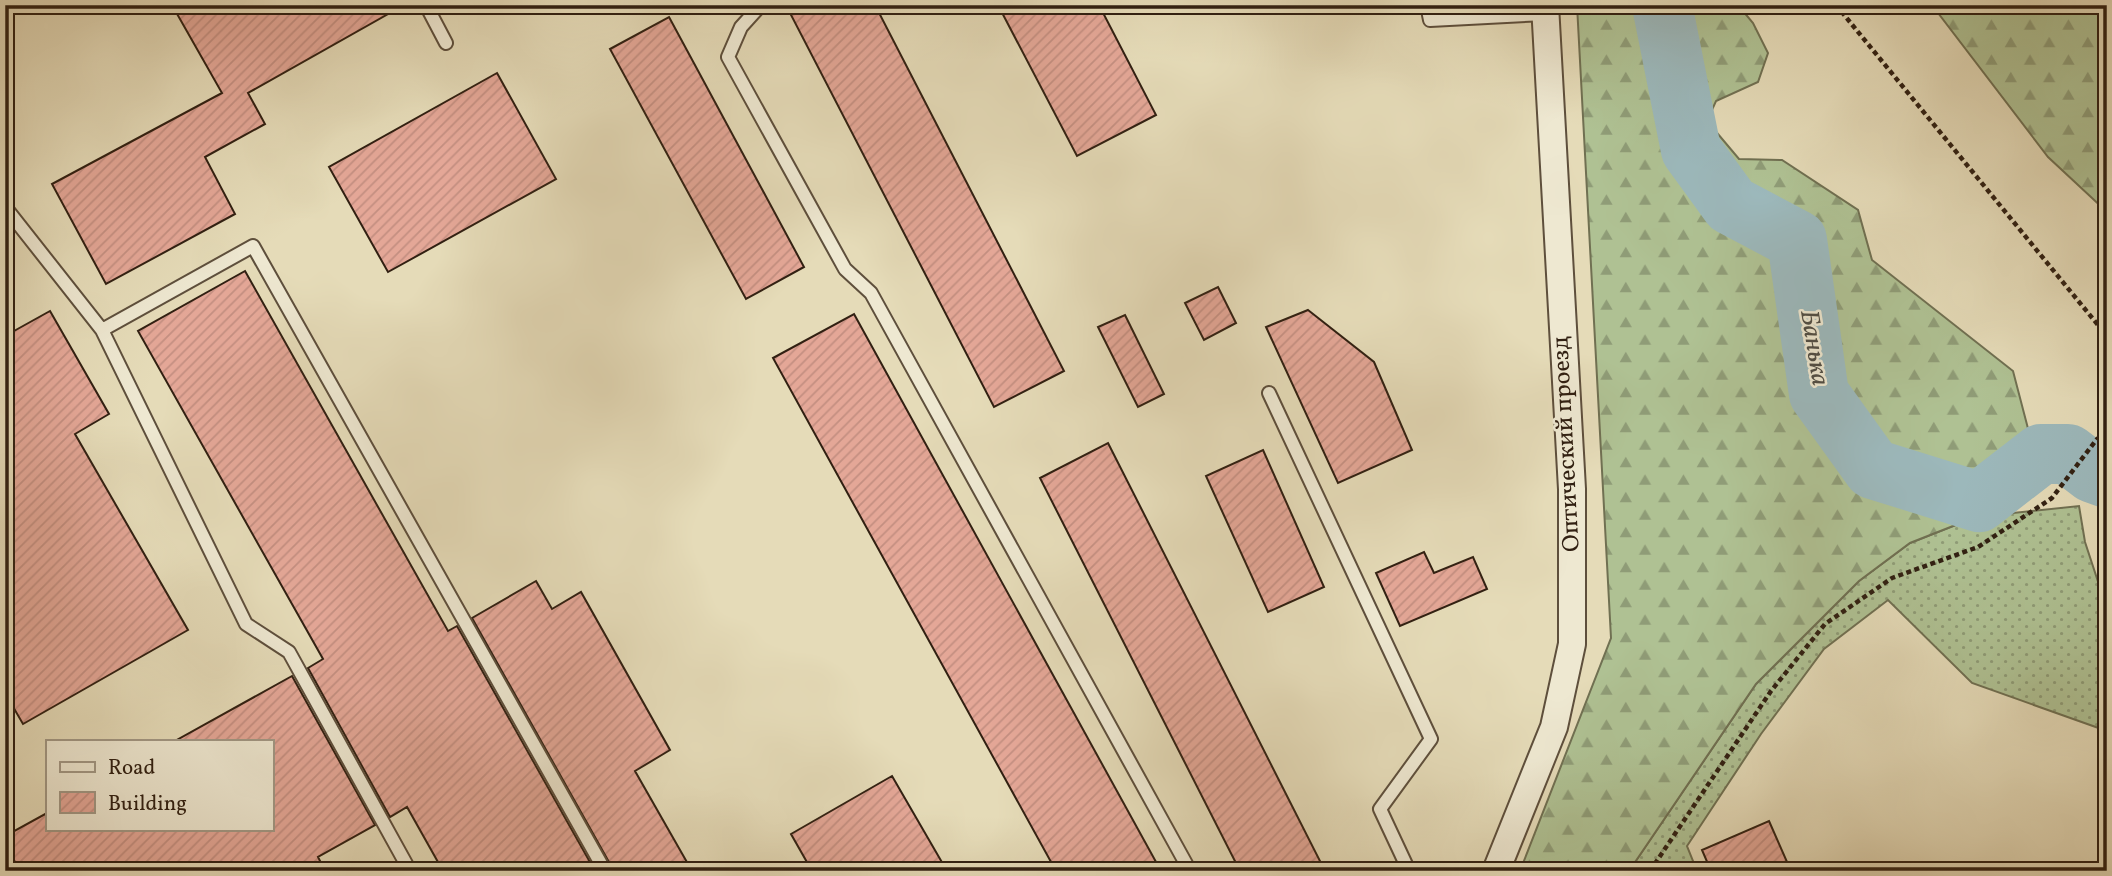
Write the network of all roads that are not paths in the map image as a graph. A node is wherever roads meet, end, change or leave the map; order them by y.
1 (426, 5) edge
2 (761, 5) edge
3 (1427, 5) edge
4 (1545, 10) edge
5 (446, 43) dead end
6 (5, 207) edge
7 (103, 330) junction
8 (1269, 393) dead end
9 (411, 871) edge
10 (605, 871) edge
11 (1190, 871) edge
12 (1409, 871) edge
13 (1496, 871) edge

1 - 5 lane
2 - 11 lane
3 - 4 lane
4 - 13 street, Оптический проезд
6 - 7 lane
7 - 9 lane
7 - 10 lane
8 - 12 lane

